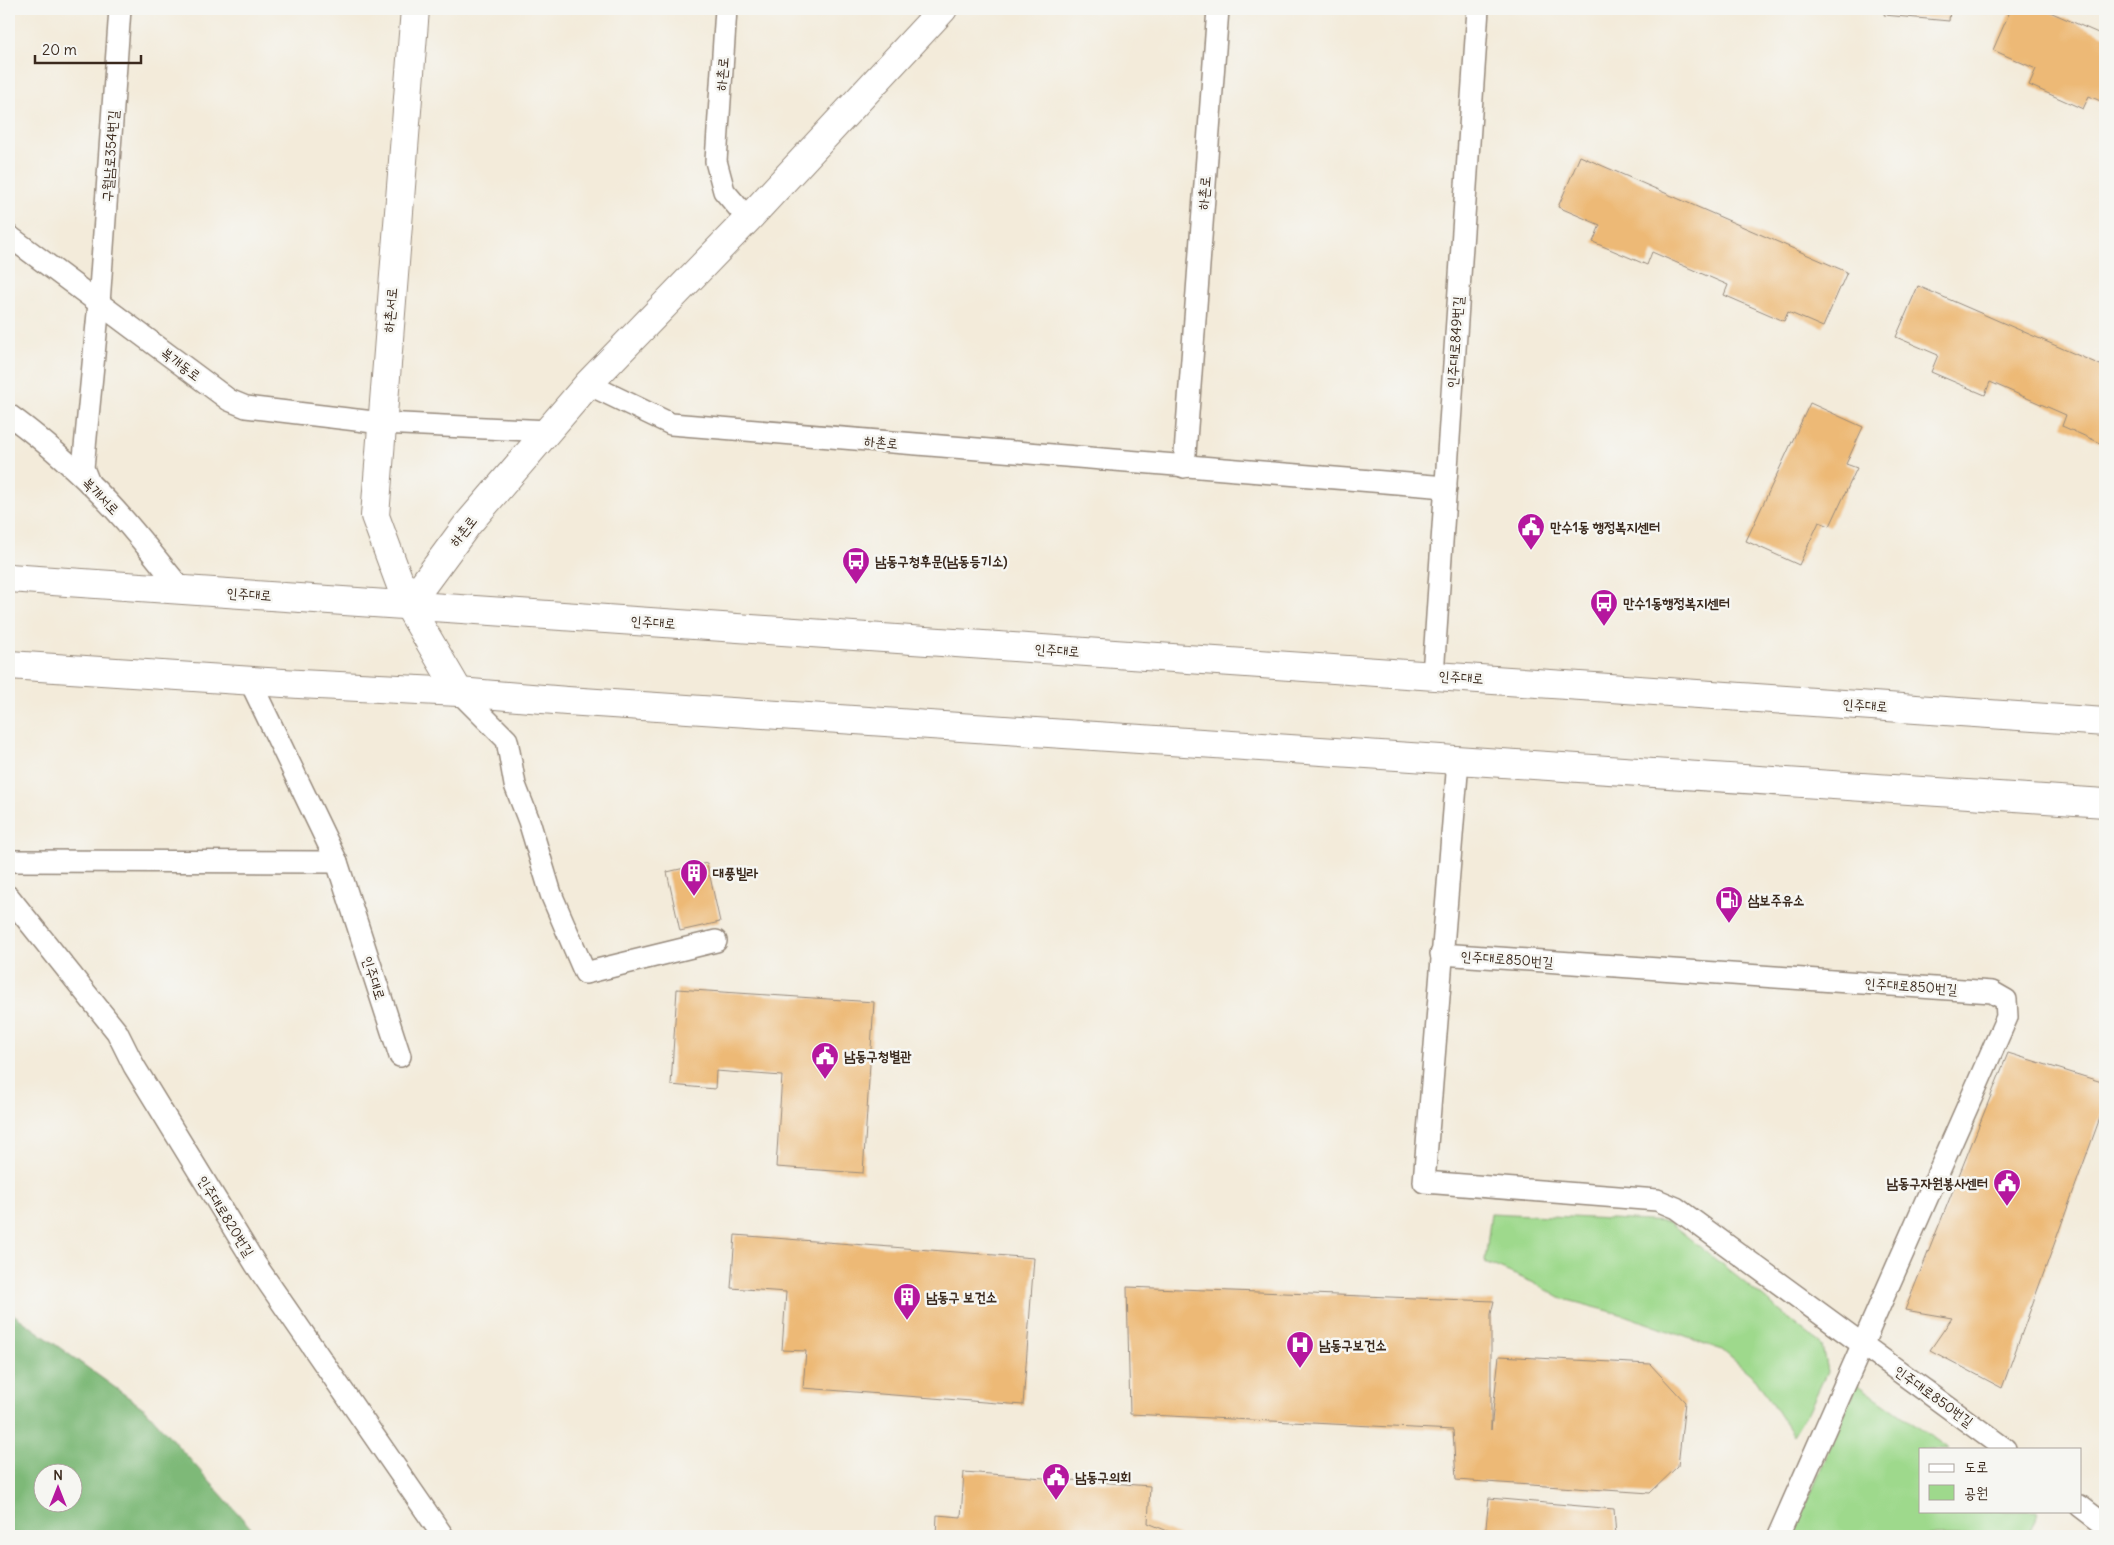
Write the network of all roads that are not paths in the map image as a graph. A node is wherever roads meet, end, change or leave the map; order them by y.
1 (120, 9) edge
2 (415, 9) edge
3 (726, 9) edge
4 (943, 9) edge
5 (1218, 9) edge
6 (1478, 9) edge
7 (748, 219) junction
8 (9, 236) edge
9 (100, 304) junction
10 (588, 384) junction
11 (9, 415) edge
12 (382, 423) junction
13 (549, 431) junction
14 (1184, 467) junction
15 (89, 482) junction
16 (1446, 487) junction
17 (9, 578) edge
18 (182, 590) junction
19 (408, 605) junction
20 (9, 665) edge
21 (1433, 675) junction
22 (250, 681) junction
23 (459, 692) junction
24 (2105, 722) edge
25 (1458, 761) junction
26 (2105, 803) edge
27 (9, 861) edge
28 (337, 862) junction
29 (9, 898) edge
30 (716, 941) dead end
31 (1441, 954) junction
32 (400, 1056) dead end
33 (1863, 1344) junction
34 (2004, 1448) edge
35 (2082, 1508) edge
36 (2105, 1525) edge
37 (444, 1536) edge
38 (1778, 1536) edge

1 - 9 lane, 구월남로354번길
2 - 12 main road, 하촌서로
3 - 7 lane, 하촌로
4 - 7 main road, 하촌로
5 - 14 lane, 하촌로
6 - 16 lane, 인주대로849번길
7 - 10 main road, 하촌로
8 - 9 lane, 복개동로
9 - 12 lane, 복개동로
9 - 15 lane, 구월남로354번길
10 - 13 main road, 하촌로
10 - 14 lane, 하촌로
11 - 15 lane, 복개서로
12 - 13 lane, 복개동로
12 - 19 main road, 하촌서로
13 - 19 main road, 하촌로
14 - 16 lane, 하촌로
15 - 18 lane, 복개서로
16 - 21 lane, 인주대로849번길
17 - 18 main road, 인주대로
18 - 19 main road, 인주대로
19 - 21 main road, 인주대로
19 - 23 main road
20 - 22 main road
21 - 24 main road, 인주대로
22 - 23 main road
22 - 28 lane, 인주대로
23 - 25 main road
23 - 30 lane
25 - 26 main road
25 - 31 lane, 인주대로850번길
27 - 28 lane
28 - 32 lane, 인주대로
29 - 37 lane, 인주대로820번길
31 - 33 lane, 인주대로850번길
31 - 33 lane, 인주대로850번길
33 - 34 lane, 인주대로850번길
33 - 38 lane
35 - 36 lane

